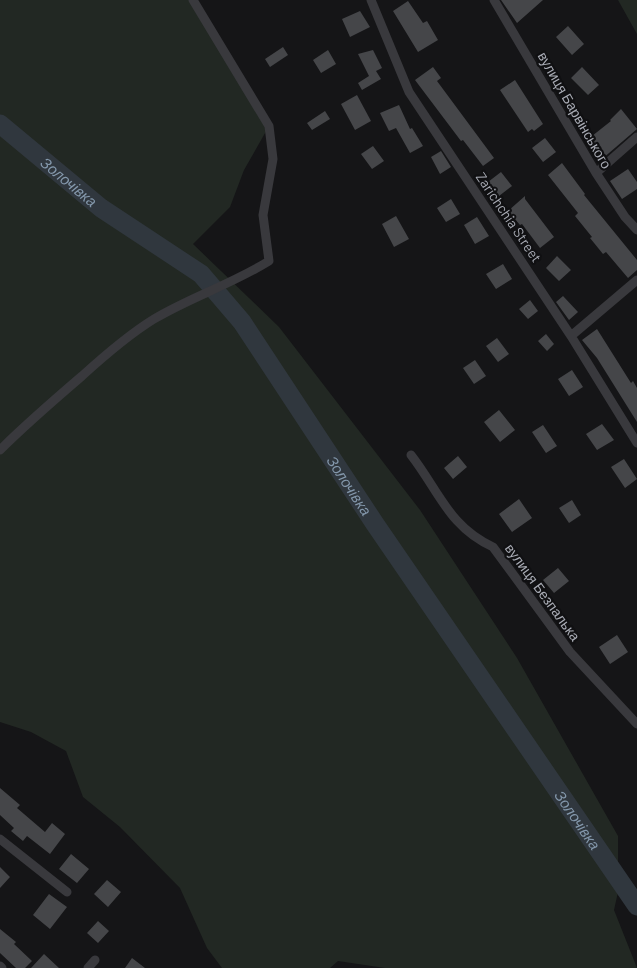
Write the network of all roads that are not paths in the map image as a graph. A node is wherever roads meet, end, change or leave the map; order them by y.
1 (193, 0) edge
2 (371, 0) edge
3 (494, 0) edge
4 (637, 137) edge
5 (596, 173) junction
6 (637, 230) edge
7 (637, 280) edge
8 (571, 336) junction
9 (637, 442) edge
10 (0, 450) edge
11 (411, 454) dead end
12 (637, 724) edge
13 (0, 839) edge
14 (67, 892) dead end
15 (95, 960) dead end
16 (88, 968) edge

1 - 10 street
2 - 8 street, Zarichchia Street
3 - 5 street, вулиця Барвінського
4 - 5 street
5 - 6 street, вулиця Барвінського
7 - 8 street
8 - 9 street, Zarichchia Street
11 - 12 street, вулиця Безпалька
13 - 14 street
15 - 16 street

